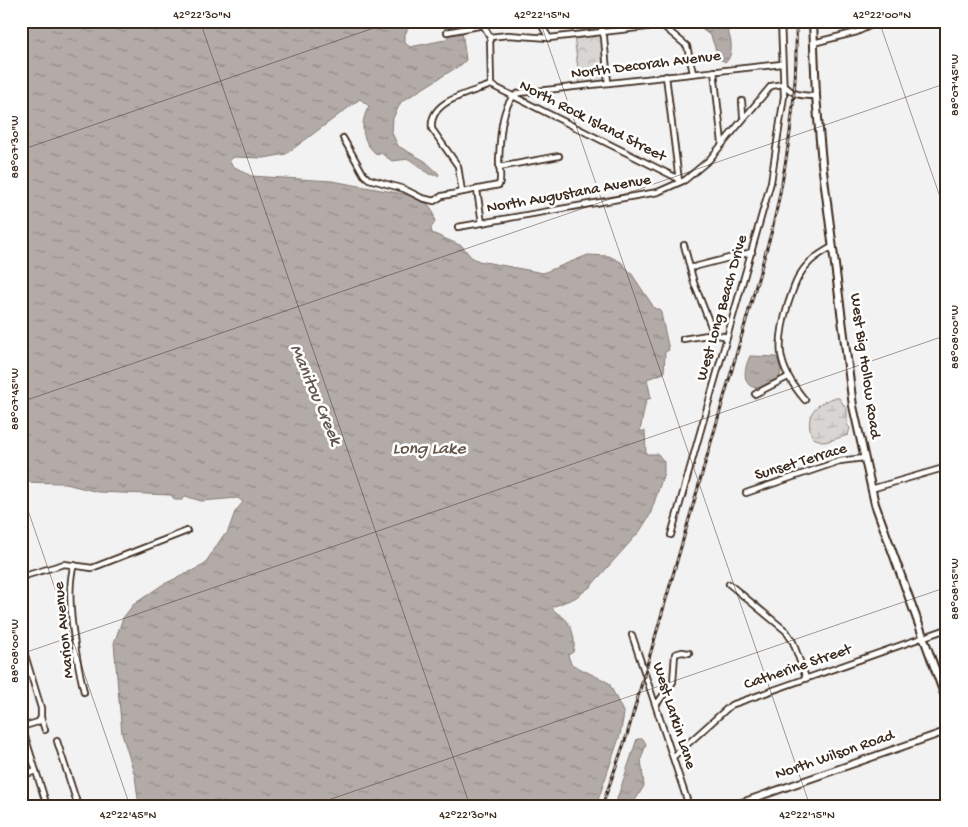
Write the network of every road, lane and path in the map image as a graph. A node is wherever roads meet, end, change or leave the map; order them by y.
1 (538, 21) edge
2 (599, 21) edge
3 (657, 21) edge
4 (781, 21) edge
5 (813, 21) edge
6 (880, 21) edge
7 (483, 23) edge
8 (664, 25) junction
9 (447, 32) dead end
10 (602, 32) junction
11 (490, 37) junction
12 (550, 38) junction
13 (813, 42) junction
14 (782, 64) junction
15 (714, 71) junction
16 (693, 73) junction
17 (666, 76) junction
18 (608, 83) junction
19 (782, 84) junction
20 (491, 85) junction
21 (513, 96) junction
22 (816, 96) junction
23 (742, 101) dead end
24 (743, 116) junction
25 (343, 138) dead end
26 (722, 143) junction
27 (559, 156) dead end
28 (499, 167) junction
29 (680, 182) junction
30 (477, 190) junction
31 (462, 192) junction
32 (482, 223) junction
33 (458, 227) dead end
34 (684, 245) dead end
35 (833, 246) junction
36 (752, 252) junction
37 (690, 268) junction
38 (714, 334) junction
39 (727, 337) junction
40 (683, 340) dead end
41 (788, 377) junction
42 (755, 394) dead end
43 (805, 400) dead end
44 (864, 458) junction
45 (947, 467) edge
46 (872, 490) junction
47 (746, 493) dead end
48 (187, 531) dead end
49 (671, 535) dead end
50 (74, 565) junction
51 (21, 577) edge
52 (729, 584) dead end
53 (947, 629) edge
54 (632, 635) dead end
55 (923, 638) junction
56 (21, 642) edge
57 (689, 653) dead end
58 (806, 678) junction
59 (84, 692) dead end
60 (947, 702) edge
61 (656, 705) junction
62 (41, 718) junction
63 (21, 727) edge
64 (45, 730) dead end
65 (947, 732) edge
66 (57, 742) dead end
67 (673, 757) junction
68 (36, 771) junction
69 (21, 776) edge
70 (47, 806) edge
71 (78, 806) edge
72 (689, 806) edge
73 (732, 806) edge

1 - 12 street
2 - 10 street
3 - 8 street
4 - 14 street, West Long Beach Drive
5 - 13 main road, West Big Hollow Road
6 - 13 street
7 - 9 street
7 - 11 street
8 - 10 street
8 - 16 street
10 - 12 street
10 - 18 street
11 - 12 street
11 - 20 street
13 - 22 main road, West Big Hollow Road
14 - 15 street, North Decorah Avenue
14 - 19 street, West Long Beach Drive
15 - 16 street, North Decorah Avenue
15 - 26 street
16 - 17 street, North Decorah Avenue
17 - 18 street, North Decorah Avenue
17 - 29 street
18 - 21 street, North Decorah Avenue
19 - 22 street
19 - 24 street, North Augustana Avenue
19 - 36 street, West Long Beach Drive
20 - 21 street, North Rock Island Street
20 - 31 street
21 - 28 street
21 - 29 street, North Rock Island Street
22 - 35 main road, West Big Hollow Road
23 - 24 street
24 - 26 street, North Augustana Avenue
25 - 31 street
26 - 29 street, North Augustana Avenue
27 - 28 street
28 - 30 street
29 - 32 street, North Augustana Avenue
30 - 31 street
30 - 32 street
32 - 33 street, North Augustana Avenue
34 - 37 street
35 - 41 street
35 - 44 main road, West Big Hollow Road
36 - 37 street
36 - 39 street, West Long Beach Drive
37 - 38 street
38 - 39 street
38 - 40 street
39 - 49 street, West Long Beach Drive
41 - 42 street
41 - 43 street
44 - 46 main road, West Big Hollow Road
44 - 47 street, Sunset Terrace
45 - 46 street
46 - 55 main road, West Big Hollow Road
48 - 50 street
50 - 51 street
50 - 59 street, Marion Avenue
52 - 58 street
53 - 55 street, Catherine Street
54 - 61 street, West Larkin Lane
55 - 58 street, Catherine Street
55 - 60 main road, West Big Hollow Road
56 - 62 street
57 - 61 street
58 - 67 street, Catherine Street
61 - 67 street, West Larkin Lane
62 - 63 street
62 - 64 street
63 - 68 street
65 - 73 street, North Wilson Road
66 - 71 street
67 - 72 street, West Larkin Lane
68 - 69 street
68 - 70 street

